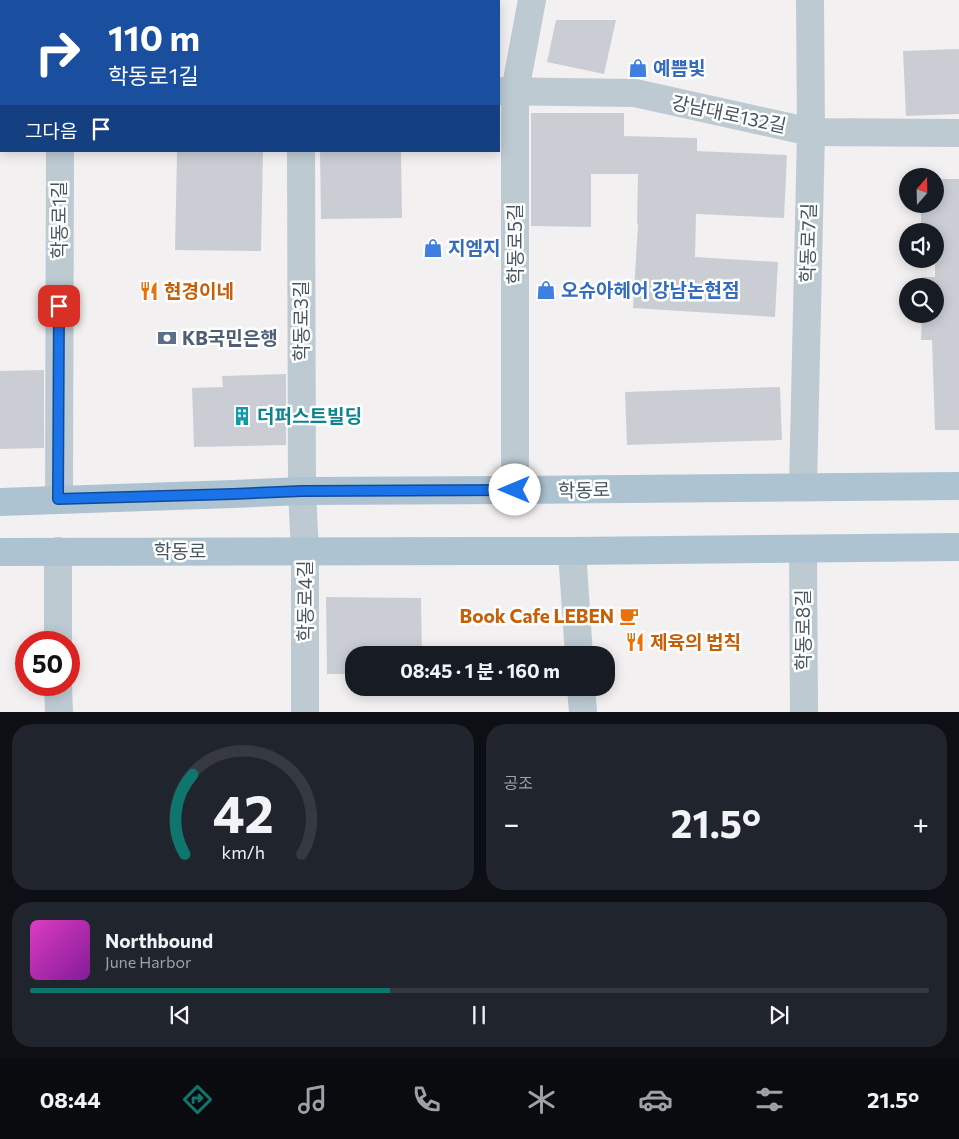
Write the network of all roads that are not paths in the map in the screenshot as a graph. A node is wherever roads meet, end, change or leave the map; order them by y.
1 (532, 0) edge
2 (810, 0) edge
3 (507, 91) edge
4 (811, 132) junction
5 (959, 133) edge
6 (60, 152) edge
7 (300, 152) edge
8 (959, 486) edge
9 (802, 487) junction
10 (515, 490) junction
11 (302, 491) junction
12 (58, 499) junction
13 (0, 502) edge
14 (959, 547) edge
15 (802, 549) junction
16 (58, 551) junction
17 (572, 551) junction
18 (0, 552) edge
19 (305, 552) junction
20 (58, 631) edge
21 (578, 646) edge
22 (58, 696) edge
23 (582, 696) edge
24 (59, 712) edge
25 (305, 712) edge
26 (583, 712) edge
27 (804, 712) edge

1 - 3 street, 학동로5길
2 - 4 street, 학동로7길
3 - 4 street, 강남대로132길
3 - 10 street, 학동로5길
4 - 5 street, 강남대로132길
4 - 9 street, 학동로7길
6 - 12 street, 학동로1길
7 - 11 street, 학동로3길
8 - 9 main road, 학동로
9 - 10 main road, 학동로
10 - 11 main road, 학동로
11 - 12 main road, 학동로
11 - 19 street, 학동로4길
12 - 13 main road, 학동로
14 - 15 main road, 학동로
15 - 17 main road, 학동로
15 - 27 street, 학동로8길
16 - 18 main road, 학동로
16 - 19 main road, 학동로
16 - 20 street
17 - 19 main road, 학동로
17 - 21 street
19 - 25 street, 학동로4길
22 - 24 street
23 - 26 street

